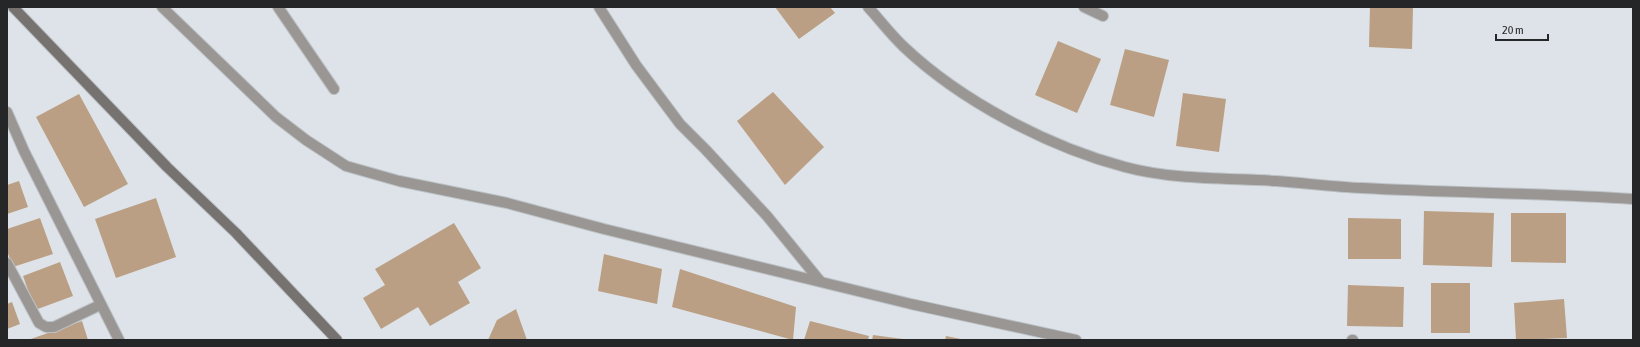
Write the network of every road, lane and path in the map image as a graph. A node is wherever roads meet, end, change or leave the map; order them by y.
1 (13, 7) edge
2 (162, 7) edge
3 (278, 7) edge
4 (599, 7) edge
5 (868, 7) edge
6 (1084, 7) edge
7 (1103, 16) dead end
8 (334, 90) dead end
9 (7, 112) edge
10 (1633, 199) edge
11 (7, 263) edge
12 (820, 282) junction
13 (100, 305) junction
14 (119, 340) edge
15 (337, 340) edge
16 (1076, 340) edge

1 - 15 street
2 - 12 street
3 - 8 street
4 - 12 street
5 - 10 street
6 - 7 street
9 - 13 street
11 - 13 street
12 - 16 street
13 - 14 street

